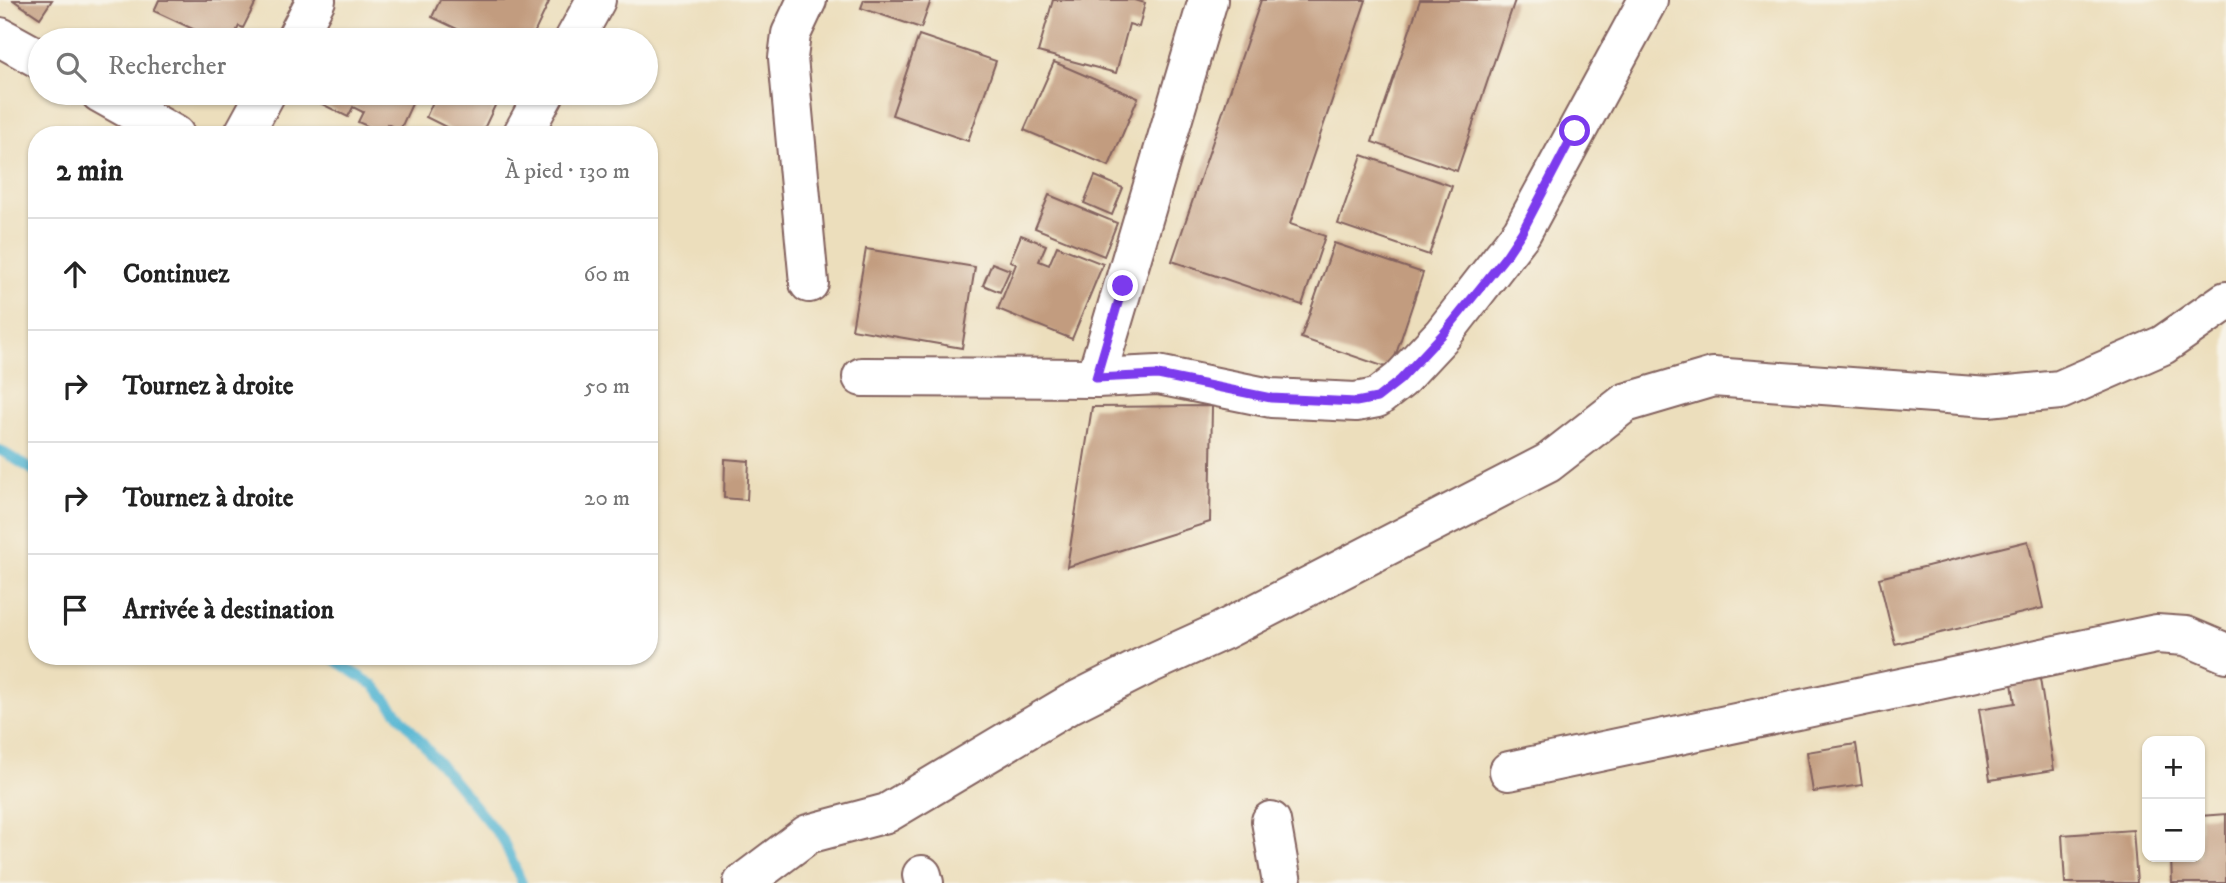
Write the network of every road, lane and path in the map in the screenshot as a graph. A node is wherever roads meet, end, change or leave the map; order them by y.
1 (316, 0) edge
2 (596, 0) edge
3 (807, 0) edge
4 (1208, 0) edge
5 (1648, 0) edge
6 (301, 28) edge
7 (581, 28) edge
8 (0, 37) edge
9 (28, 52) edge
10 (122, 105) edge
11 (259, 105) edge
12 (538, 105) edge
13 (160, 126) edge
14 (248, 126) edge
15 (527, 126) edge
16 (809, 283) dead end
17 (2226, 301) edge
18 (862, 377) dead end
19 (1096, 378) junction
20 (2226, 653) edge
21 (1509, 771) dead end
22 (1271, 821) dead end
23 (743, 883) edge
24 (1282, 883) edge

1 - 6 street
2 - 7 street
3 - 16 street
4 - 19 street
5 - 19 street
8 - 9 street
10 - 13 street
11 - 14 street
12 - 15 street
17 - 23 street
18 - 19 street
20 - 21 street
22 - 24 street

